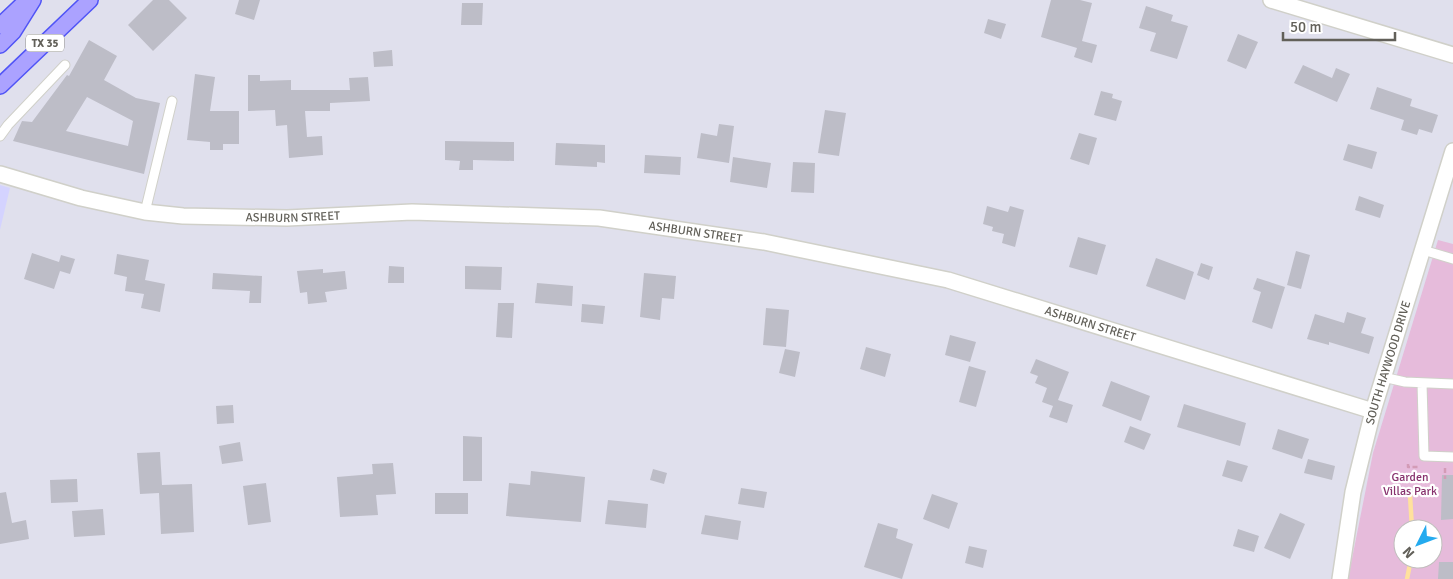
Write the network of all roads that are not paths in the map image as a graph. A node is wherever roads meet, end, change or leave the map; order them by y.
1 (28, 0) edge
2 (33, 0) edge
3 (90, 0) edge
4 (1271, 0) edge
5 (1, 24) edge
6 (0, 45) edge
7 (1453, 55) edge
8 (66, 66) dead end
9 (0, 86) edge
10 (172, 101) dead end
11 (0, 136) edge
12 (1453, 151) edge
13 (0, 174) edge
14 (146, 212) junction
15 (1423, 250) junction
16 (1453, 259) edge
17 (1383, 378) junction
18 (1422, 383) junction
19 (1453, 384) edge
20 (1373, 411) junction
21 (1453, 457) edge
22 (1340, 579) edge

1 - 5 main road
2 - 6 main road
3 - 9 main road, TX 35
4 - 7 street
8 - 11 lane
10 - 14 lane
12 - 15 street, SOUTH HAYWOOD DRIVE
13 - 14 street, ASHBURN STREET
14 - 20 street, ASHBURN STREET
15 - 16 lane
15 - 17 street, SOUTH HAYWOOD DRIVE
17 - 18 lane
17 - 20 street, SOUTH HAYWOOD DRIVE
18 - 19 lane
18 - 21 lane
20 - 22 street, SOUTH HAYWOOD DRIVE

